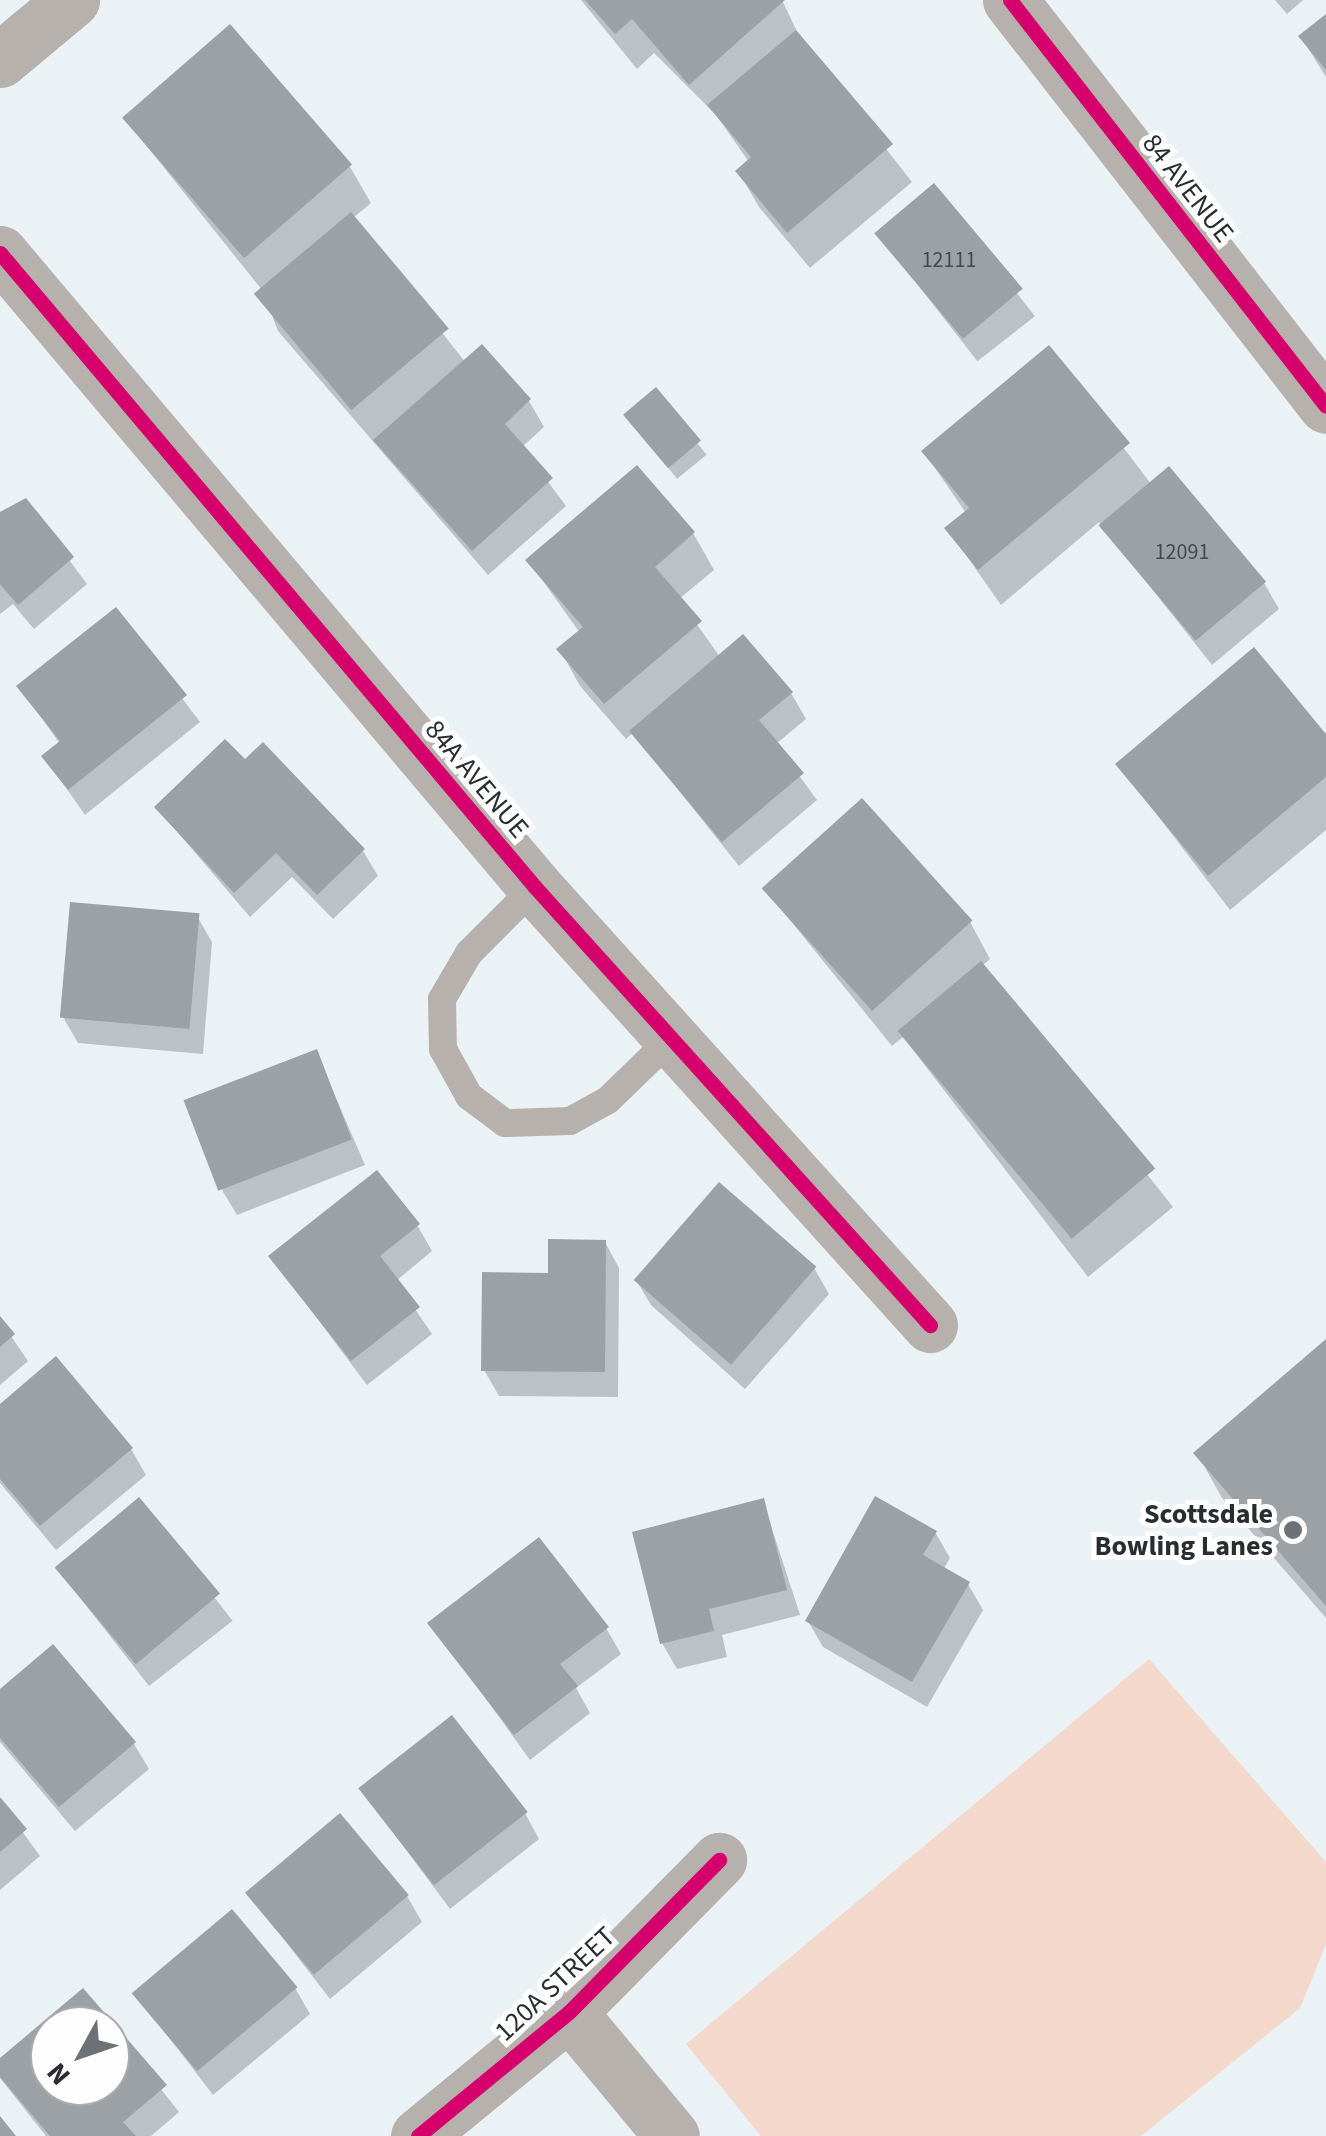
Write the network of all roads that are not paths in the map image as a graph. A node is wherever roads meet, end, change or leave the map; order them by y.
1 (72, 0) edge
2 (1010, 0) edge
3 (0, 60) edge
4 (0, 253) edge
5 (1326, 406) edge
6 (535, 887) junction
7 (673, 1037) junction
8 (930, 1325) dead end
9 (719, 1860) dead end
10 (568, 2012) junction
11 (418, 2136) edge
12 (672, 2136) edge

1 - 3 street
2 - 5 street, 84 AVENUE
4 - 6 street, 84A AVENUE
6 - 7 street, 84A AVENUE
6 - 7 lane
7 - 8 street, 84A AVENUE
9 - 10 street, 120A STREET
10 - 11 street, 120A STREET
10 - 12 street

